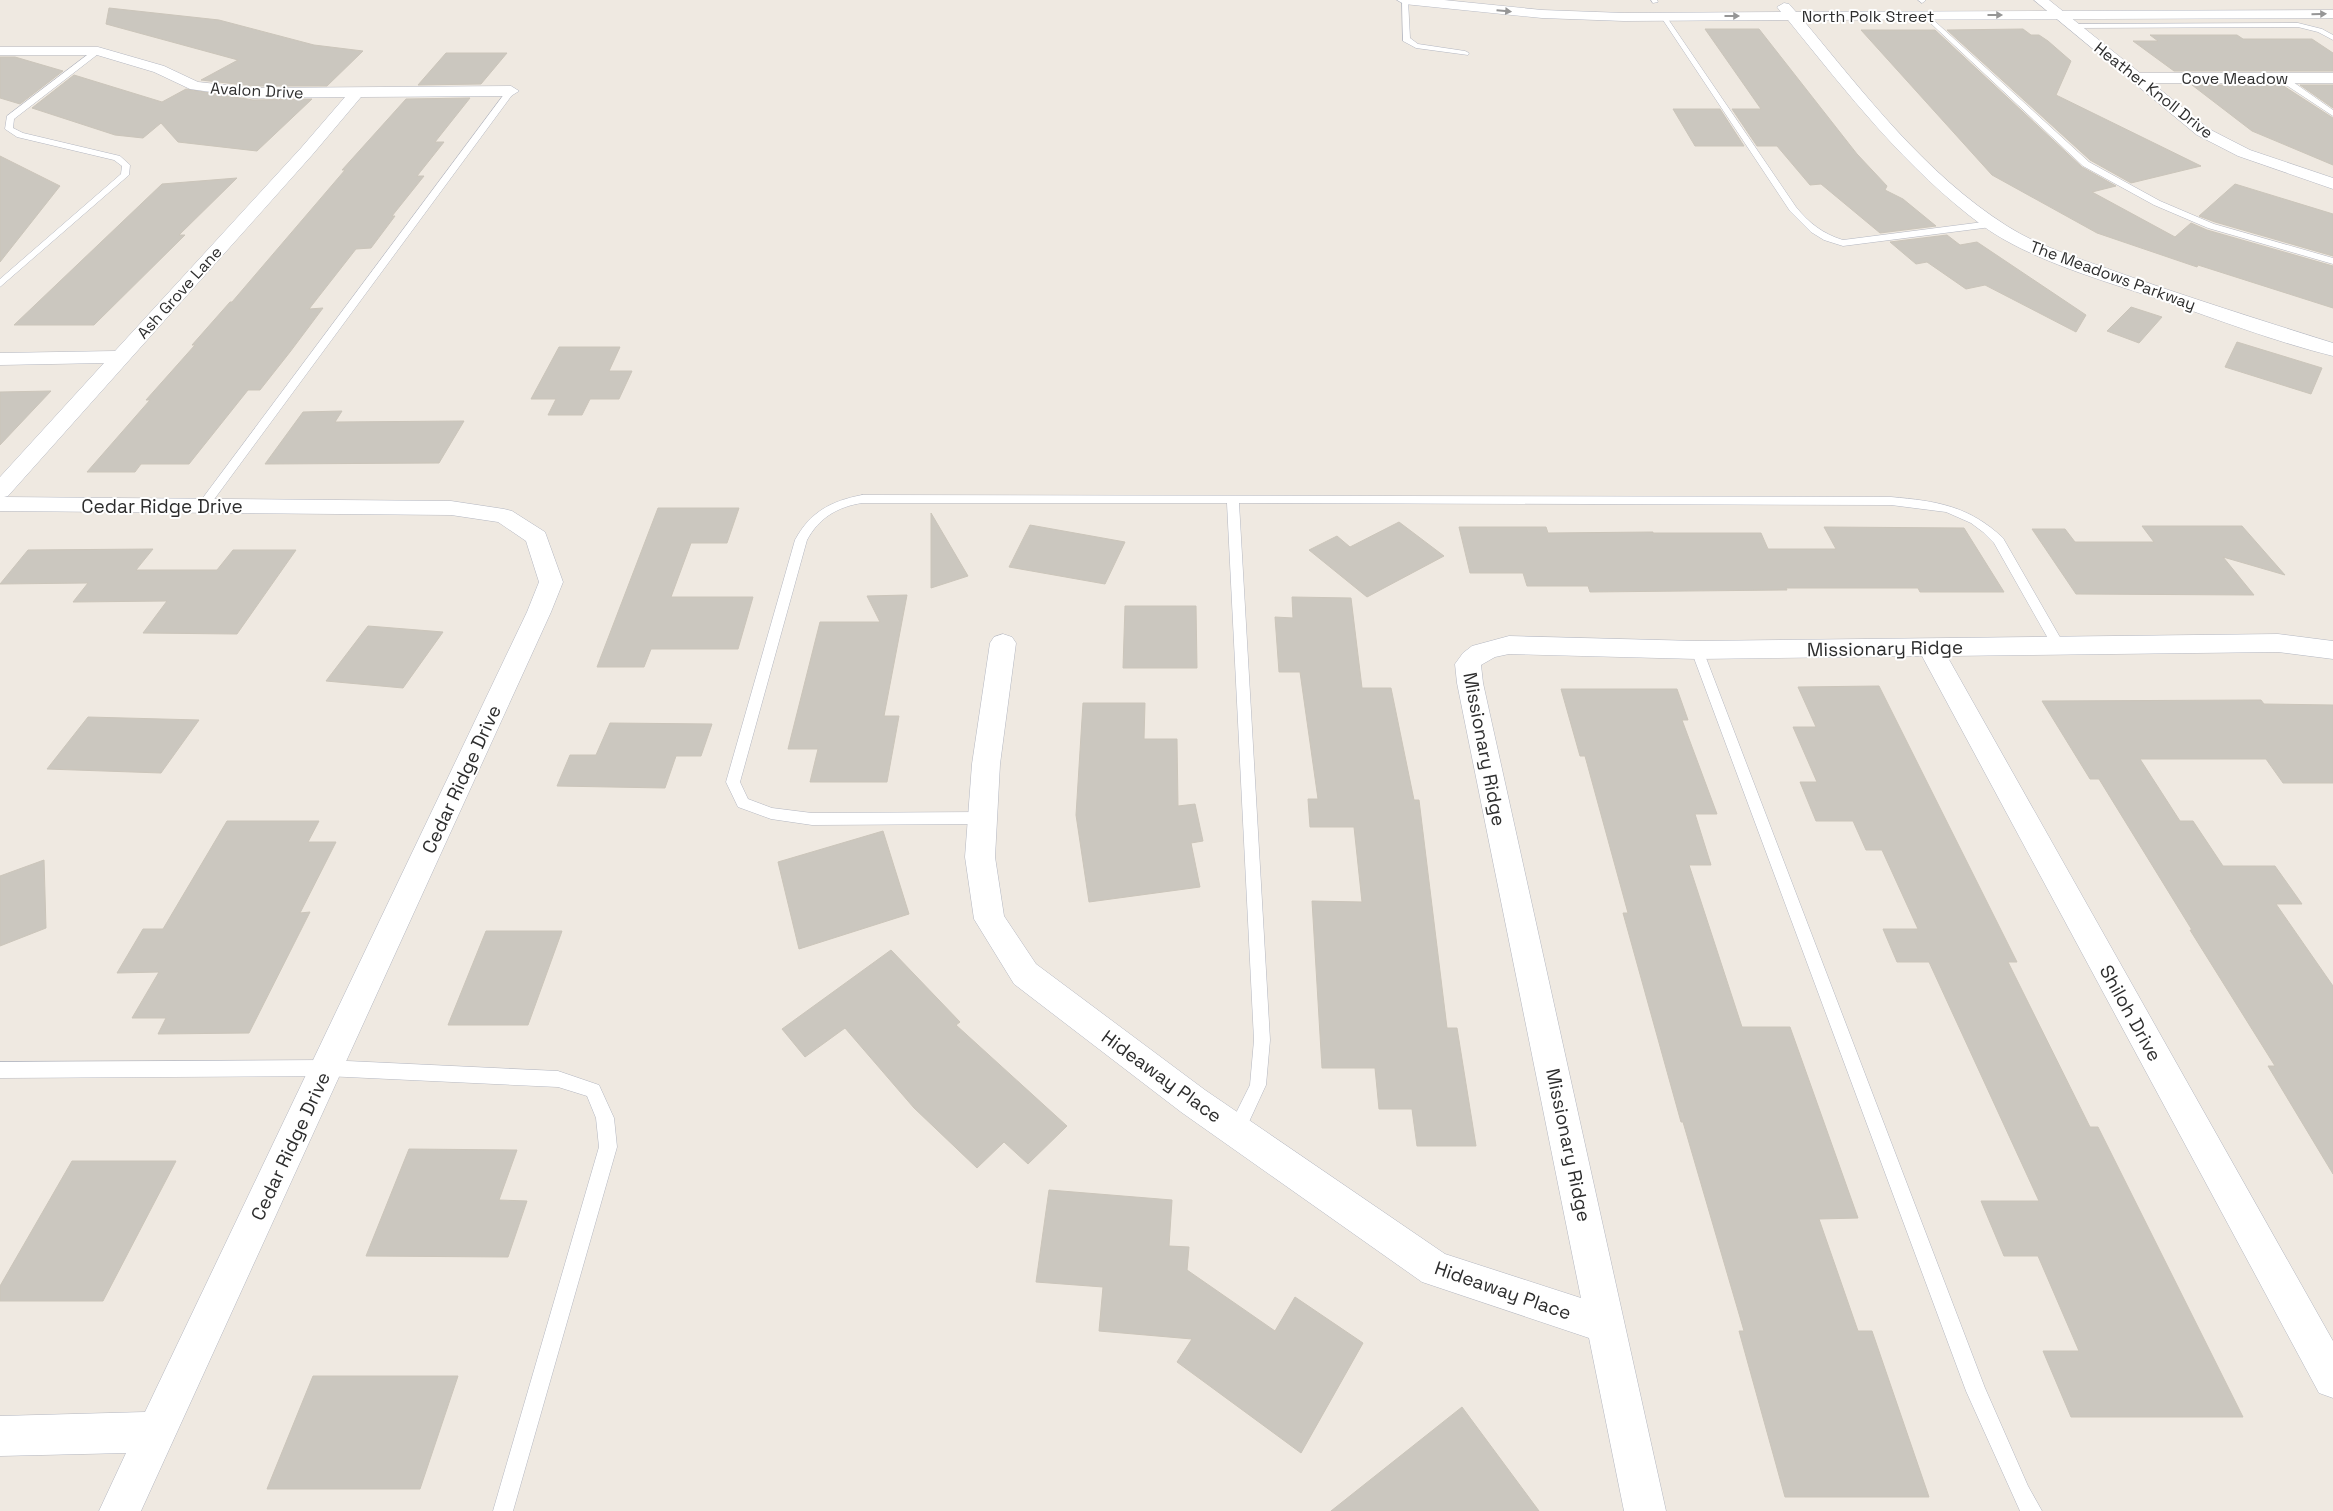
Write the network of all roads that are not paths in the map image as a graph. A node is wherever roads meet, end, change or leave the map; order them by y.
1 (1404, 0) edge
2 (2032, 0) edge
3 (2042, 0) edge
4 (1638, 1) edge
5 (1655, 1) edge
6 (1776, 1) edge
7 (1903, 1) dead end
8 (1925, 1) edge
9 (1670, 2) dead end
10 (2060, 8) edge
11 (1795, 9) junction
12 (2333, 14) edge
13 (1926, 16) junction
14 (1664, 17) junction
15 (2074, 26) junction
16 (2333, 38) edge
17 (5, 51) edge
18 (98, 51) junction
19 (1464, 53) dead end
20 (2280, 77) junction
21 (2137, 78) junction
22 (2333, 78) edge
23 (511, 91) joint
24 (357, 92) junction
25 (2333, 114) edge
26 (2333, 184) edge
27 (1992, 224) junction
28 (2333, 261) edge
29 (0, 284) edge
30 (2333, 350) edge
31 (119, 357) junction
32 (0, 359) edge
33 (7, 474) edge
34 (0, 491) edge
35 (1233, 500) junction
36 (0, 504) edge
37 (202, 506) junction
38 (1003, 643) dead end
39 (2059, 646) junction
40 (1930, 648) junction
41 (1697, 650) junction
42 (2333, 650) edge
43 (983, 818) junction
44 (326, 1068) junction
45 (0, 1070) edge
46 (1236, 1131) junction
47 (1607, 1325) junction
48 (2321, 1335) edge
49 (2333, 1379) edge
50 (156, 1432) junction
51 (0, 1436) edge
52 (120, 1511) edge
53 (503, 1511) edge
54 (1645, 1511) edge
55 (2032, 1511) edge

1 -> 14 street, North Polk Street
1 - 19 lane
2 - 3 street
3 - 10 street, Heather Knoll Drive
4 - 5 street
5 - 9 street
6 - 11 street, The Meadows Parkway
7 - 8 street, North Polk Street
10 -> 12 street, North Polk Street
13 -> 10 street, North Polk Street
10 - 15 street, Heather Knoll Drive
11 - 13 street, North Polk Street
14 -> 11 street, North Polk Street
11 - 27 street, The Meadows Parkway
13 - 28 lane
14 - 27 lane
15 - 16 lane
15 - 21 street, Heather Knoll Drive
17 - 18 street, Avalon Drive
18 - 24 street, Avalon Drive
18 - 29 lane
20 - 21 street, Cove Meadow
20 - 22 street, Cove Meadow
20 - 25 lane
21 - 26 street, Heather Knoll Drive
23 - 24 street, Avalon Drive
23 - 37 lane
24 - 31 street, Ash Grove Lane
27 - 30 street, The Meadows Parkway
31 - 32 street
31 - 33 street, Ash Grove Lane
33 - 34 street, Ash Grove Lane
35 - 39 lane
35 - 43 lane
35 - 46 lane
36 - 37 street, Cedar Ridge Drive
37 - 44 street, Cedar Ridge Drive
38 - 43 street, Hideaway Place
39 - 40 street, Missionary Ridge
39 - 42 street, Missionary Ridge
40 - 41 street, Missionary Ridge
40 - 48 street, Shiloh Drive
41 - 47 street, Missionary Ridge
41 - 55 lane
43 - 46 street, Hideaway Place
44 - 45 lane
44 - 50 street, Cedar Ridge Drive
44 - 53 lane
46 - 47 street, Hideaway Place
47 - 54 street, Missionary Ridge
48 - 49 street, Shiloh Drive
50 - 51 street
50 - 52 street, Cedar Ridge Drive

